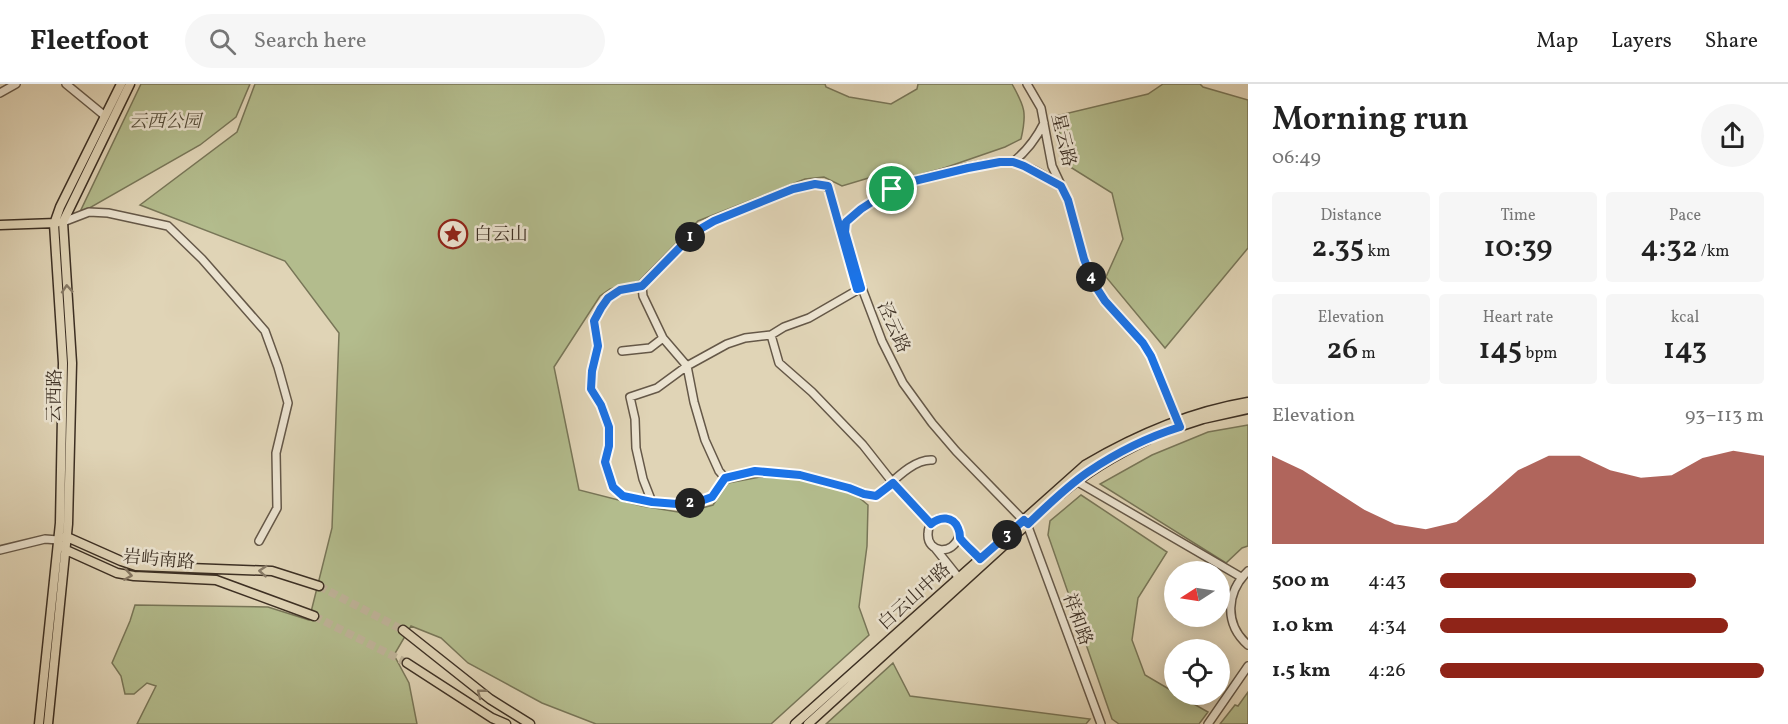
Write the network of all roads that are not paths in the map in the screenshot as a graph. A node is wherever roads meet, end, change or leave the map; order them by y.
1 (16, 84) edge
2 (66, 84) edge
3 (121, 84) edge
4 (130, 84) edge
5 (1026, 84) edge
6 (0, 93) edge
7 (105, 117) junction
8 (1044, 123) junction
9 (1013, 162) junction
10 (1061, 186) junction
11 (58, 223) junction
12 (0, 225) edge
13 (642, 286) junction
14 (859, 289) junction
15 (771, 335) junction
16 (663, 338) junction
17 (622, 351) dead end
18 (687, 366) junction
19 (1248, 402) edge
20 (1248, 409) edge
21 (1178, 423) junction
22 (932, 460) dead end
23 (725, 478) junction
24 (1076, 481) junction
25 (893, 483) junction
26 (652, 502) junction
27 (1026, 522) junction
28 (931, 524) junction
29 (959, 536) junction
30 (63, 538) junction
31 (259, 541) dead end
32 (935, 548) junction
33 (0, 550) edge
34 (66, 550) junction
35 (980, 559) junction
36 (1248, 571) edge
37 (1241, 577) junction
38 (959, 578) junction
39 (319, 586) tunnel mouth
40 (314, 616) tunnel mouth
41 (403, 630) tunnel mouth
42 (1248, 645) edge
43 (407, 663) tunnel mouth
44 (1248, 666) edge
45 (39, 724) edge
46 (48, 724) edge
47 (506, 724) edge
48 (530, 724) edge
49 (795, 724) edge
50 (808, 724) edge
51 (1101, 724) edge
52 (1208, 724) edge

1 - 6 street
2 - 7 street
3 - 7 main road, 云西路
4 - 11 main road, 云西路
5 - 8 street, 星云路
7 - 11 main road, 云西路
8 - 9 street
8 - 10 street, 星云路
9 - 10 street, 泾云路
9 - 14 street, 泾云路
10 - 21 street, 星云路
11 - 12 main road
11 - 30 main road, 云西路
11 - 31 street
13 - 14 street
13 - 16 street
13 - 26 street
14 - 15 street
14 - 27 street, 泾云路
15 - 18 street
15 - 25 street
16 - 17 street
16 - 18 street
18 - 23 street
18 - 26 street
19 - 21 main road, 白云山中路
20 - 21 main road, 白云山中路
21 - 24 main road, 白云山中路
21 - 27 main road, 白云山中路
22 - 25 street
23 - 25 street
23 - 26 street
24 - 27 main road, 白云山中路
24 - 37 street
25 - 28 street
27 - 35 main road, 白云山中路
27 - 50 main road, 白云山中路
27 - 51 street, 祥和路
28 - 29 street
28 - 32 street
29 - 32 street
29 - 35 street
30 - 33 street
30 - 34 main road, 云西路
39 -> 30 main road, 岩屿南路
30 - 45 main road, 云西路
32 - 38 street
34 -> 40 main road, 岩屿南路
34 - 46 main road, 云西路
35 - 38 main road, 白云山中路
36 - 37 street
37 - 42 street
38 - 49 main road, 白云山中路
48 -> 41 main road
43 - 47 main road
44 - 52 street

